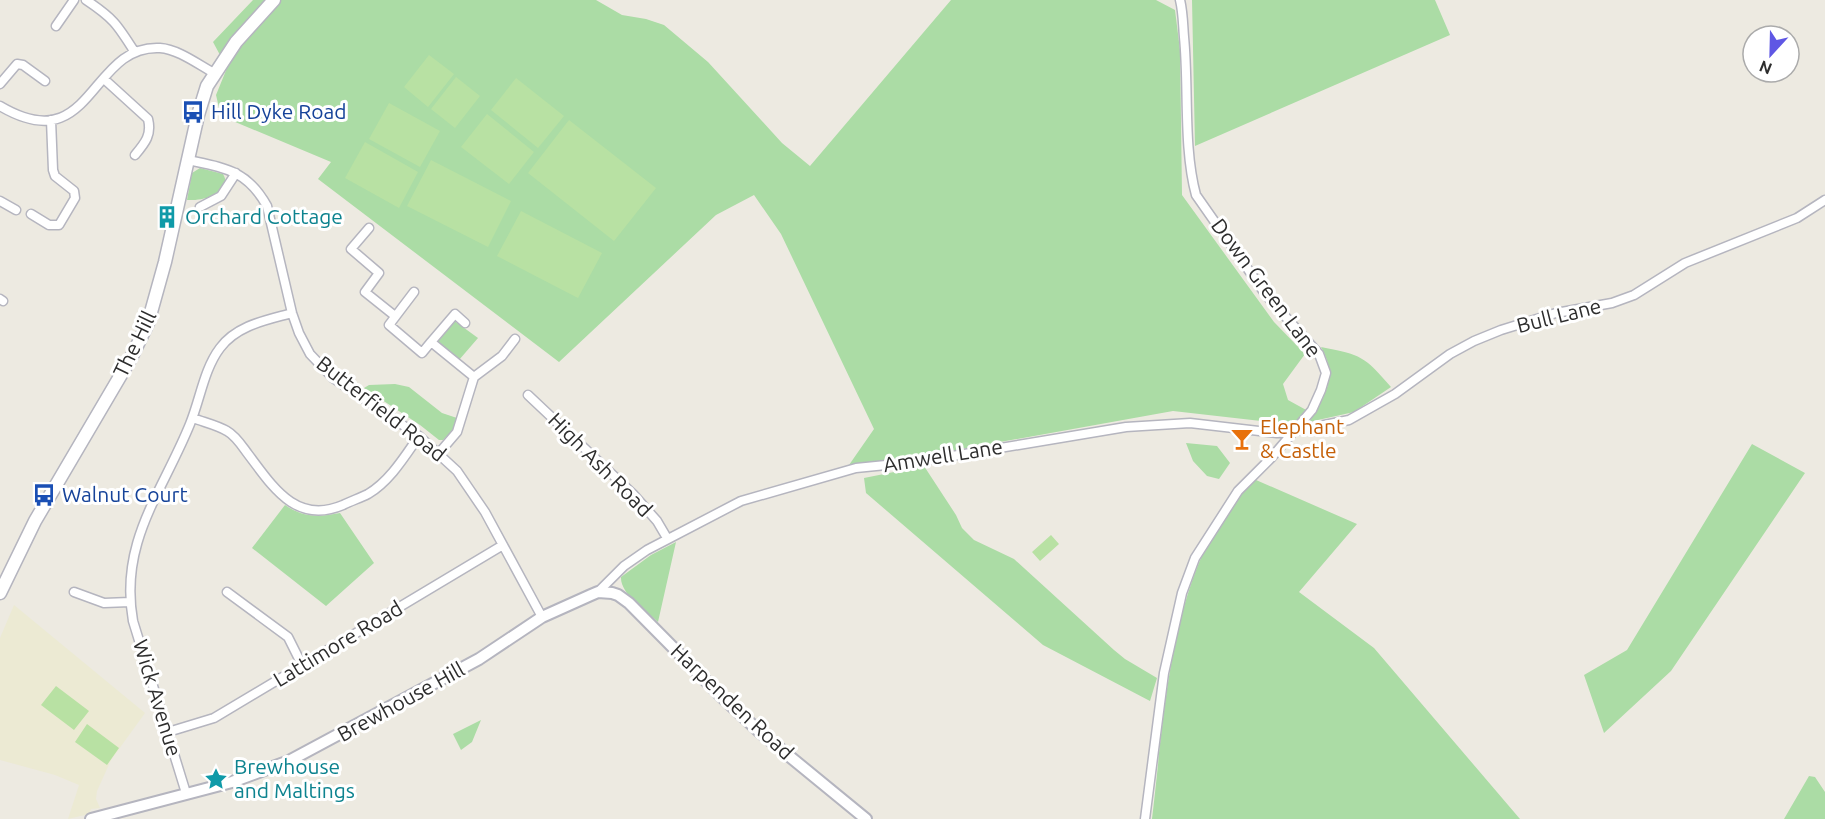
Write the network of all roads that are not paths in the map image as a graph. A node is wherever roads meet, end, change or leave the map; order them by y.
1 (74, 0) edge
2 (86, 0) edge
3 (274, 0) edge
4 (1180, 0) edge
5 (56, 26) dead end
6 (134, 51) junction
7 (214, 73) junction
8 (104, 79) junction
9 (45, 81) dead end
10 (0, 84) edge
11 (0, 106) edge
12 (51, 120) junction
13 (135, 155) dead end
14 (188, 160) junction
15 (236, 173) junction
16 (1825, 200) edge
17 (0, 201) edge
18 (200, 207) dead end
19 (16, 210) dead end
20 (31, 214) dead end
21 (369, 228) dead end
22 (414, 292) dead end
23 (292, 313) junction
24 (395, 316) junction
25 (465, 323) dead end
26 (516, 339) dead end
27 (431, 342) junction
28 (474, 377) junction
29 (528, 394) dead end
30 (193, 418) junction
31 (1295, 431) junction
32 (419, 436) junction
33 (439, 453) junction
34 (667, 538) junction
35 (503, 545) junction
36 (614, 575) junction
37 (74, 592) dead end
38 (227, 592) dead end
39 (598, 592) junction
40 (0, 593) edge
41 (618, 595) junction
42 (130, 602) junction
43 (542, 617) junction
44 (302, 665) junction
45 (168, 732) junction
46 (186, 794) junction
47 (91, 819) edge
48 (866, 819) edge
49 (1145, 819) edge

1 - 5 street
2 - 6 street
3 - 7 main road, The Hill
4 - 31 street, Down Green Lane
6 - 7 street
6 - 8 street
7 - 14 main road, The Hill
8 - 12 street
8 - 13 street
9 - 10 street
11 - 12 street
12 - 20 street
14 - 15 street, Butterfield Road
14 - 40 main road, The Hill
15 - 18 street
15 - 23 street, Butterfield Road
16 - 31 street, Bull Lane
17 - 19 street
21 - 24 street
22 - 24 street
23 - 30 street, Wick Avenue
23 - 32 street, Butterfield Road
24 - 27 street
25 - 27 street
26 - 28 street
27 - 28 street
28 - 33 street
29 - 34 street, High Ash Road
30 - 32 street
30 - 42 street, Wick Avenue
31 - 34 street, Amwell Lane
31 - 49 street, Down Green Lane
32 - 33 street, Butterfield Road
33 - 35 street, Butterfield Road
34 - 36 street, Amwell Lane
35 - 43 street, Butterfield Road
35 - 44 street, Lattimore Road
36 - 39 street, Amwell Lane
36 - 41 street
37 - 42 street
38 - 44 street
39 - 41 street
39 - 43 street, Brewhouse Hill
41 - 48 street, Harpenden Road
42 - 45 street, Wick Avenue
43 - 46 street, Brewhouse Hill
44 - 45 street, Lattimore Road
45 - 46 street, Wick Avenue
46 - 47 street, Brewhouse Hill

